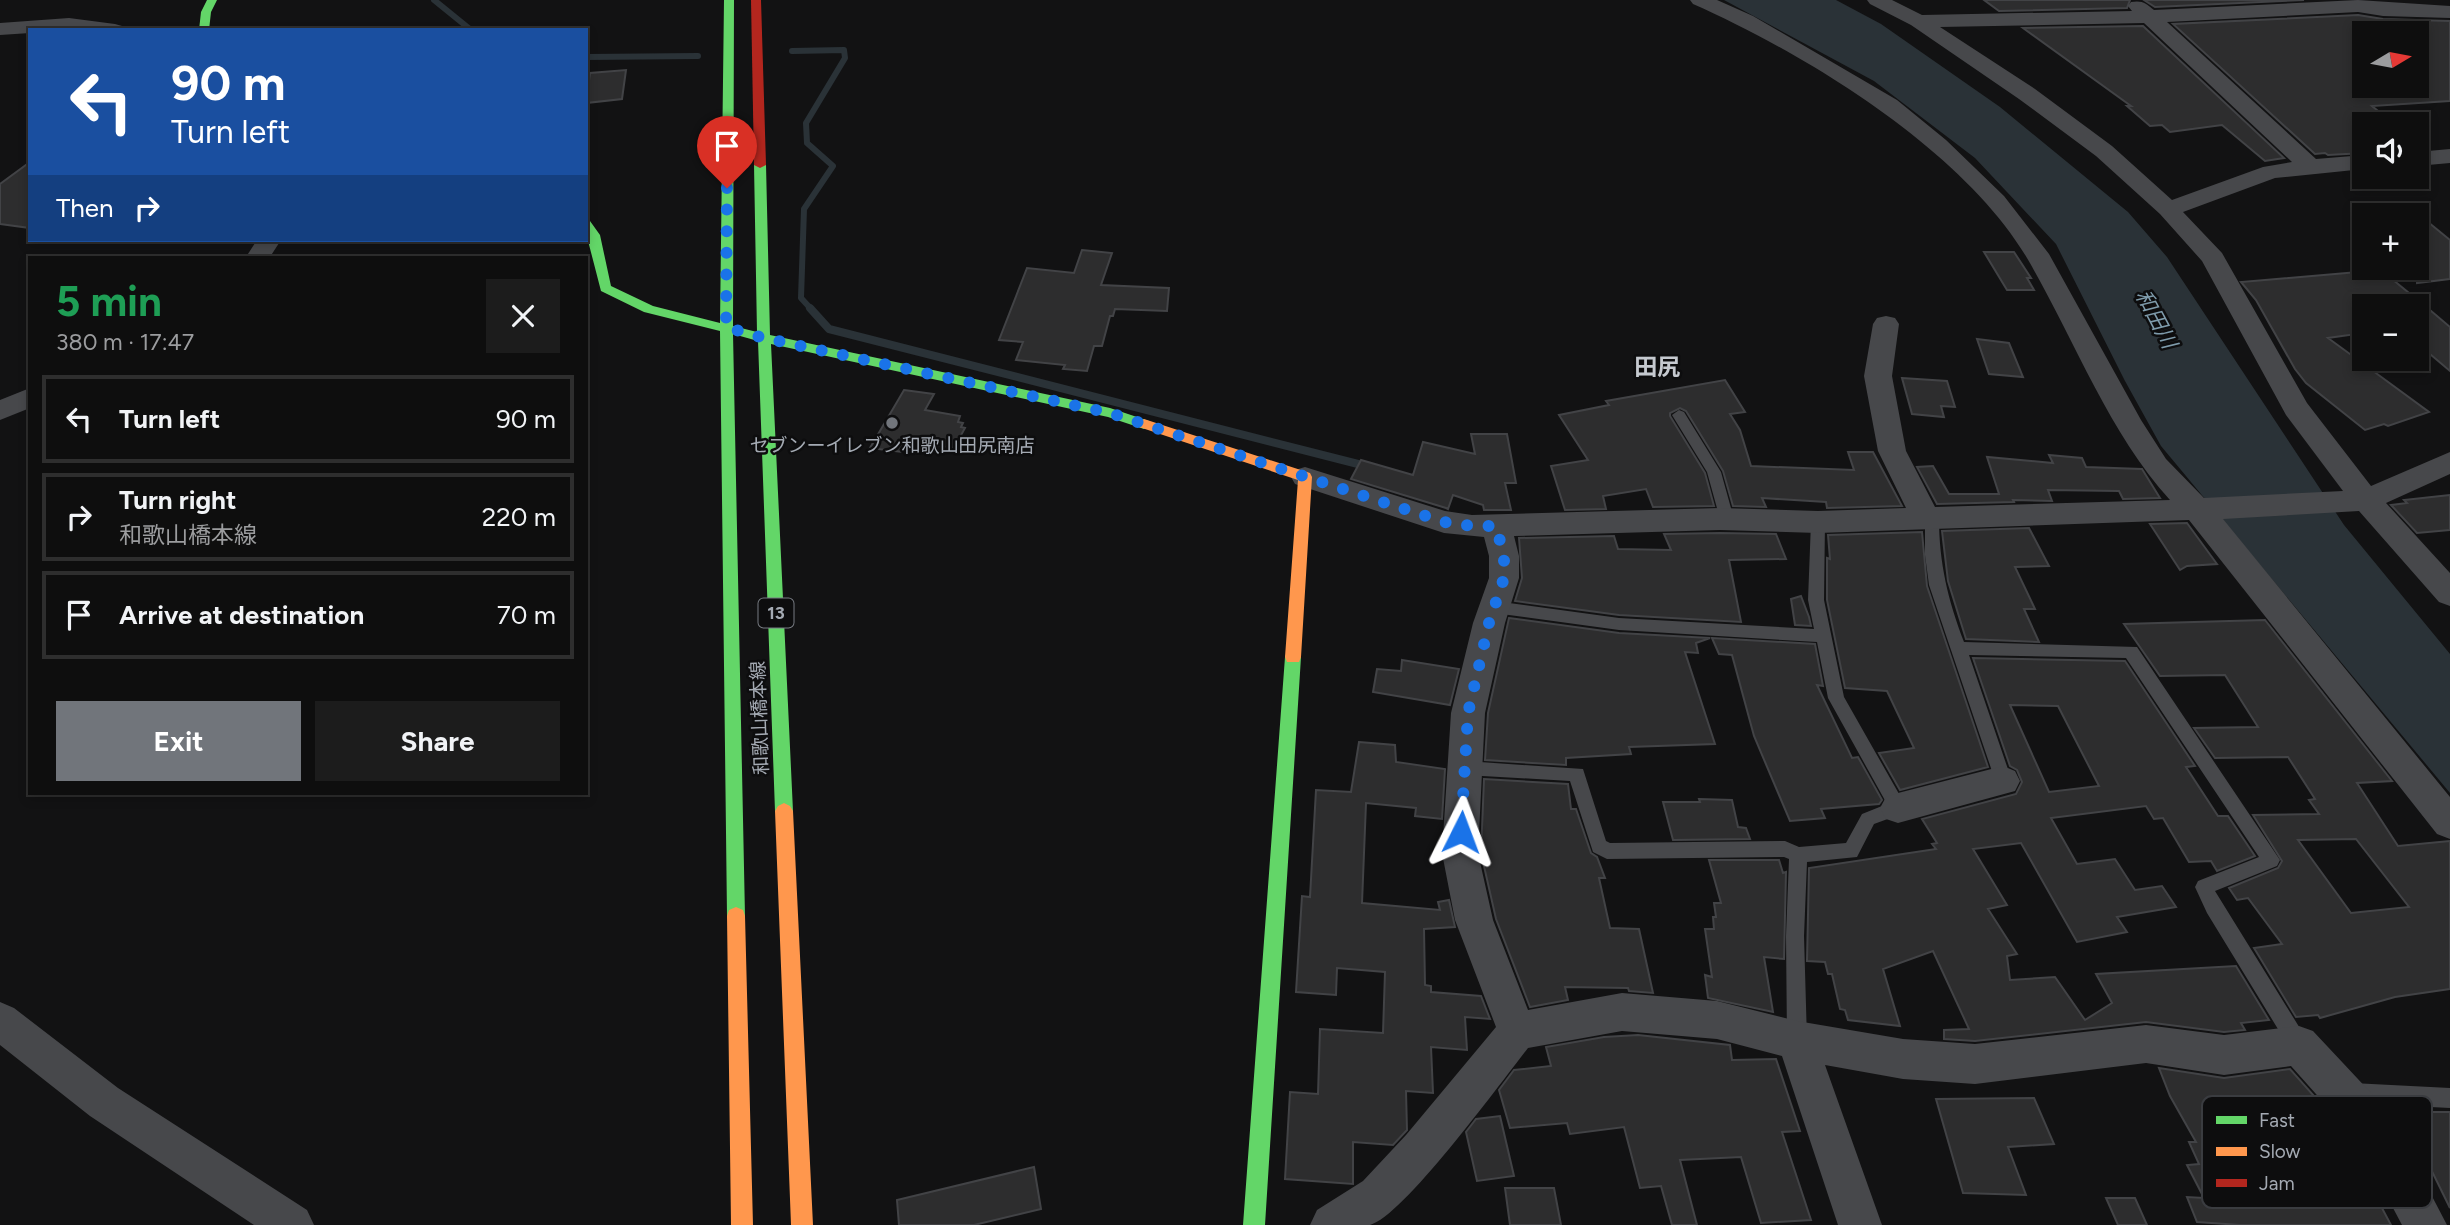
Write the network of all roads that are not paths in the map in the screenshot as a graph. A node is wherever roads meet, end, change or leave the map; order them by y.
1 (212, 0) edge
2 (729, 0) edge
3 (757, 0) edge
4 (1700, 0) edge
5 (1877, 0) edge
6 (2381, 5) edge
7 (2139, 8) edge
8 (2450, 12) edge
9 (1918, 21) junction
10 (100, 28) edge
11 (204, 28) edge
12 (0, 29) edge
13 (2450, 156) edge
14 (2429, 158) edge
15 (2352, 163) edge
16 (2310, 166) junction
17 (2168, 209) junction
18 (588, 227) edge
19 (1886, 324) dead end
20 (726, 327) junction
21 (764, 338) junction
22 (28, 398) edge
23 (0, 411) edge
24 (1679, 415) dead end
25 (2450, 462) edge
26 (1306, 477) junction
27 (2355, 500) junction
28 (2202, 509) junction
29 (1929, 518) junction
30 (1727, 519) junction
31 (1818, 522) junction
32 (1496, 526) junction
33 (2450, 594) edge
34 (1494, 607) junction
35 (1823, 636) junction
36 (1959, 648) junction
37 (1465, 768) junction
38 (2003, 781) joint
39 (1898, 808) junction
40 (2450, 823) edge
41 (1798, 855) junction
42 (0, 1021) edge
43 (1517, 1031) junction
44 (1797, 1040) junction
45 (2298, 1045) junction
46 (2343, 1092) junction
47 (2347, 1096) edge
48 (2414, 1096) edge
49 (2432, 1097) edge
50 (2450, 1098) edge
51 (2416, 1208) edge
52 (292, 1225) edge
53 (742, 1225) edge
54 (802, 1225) edge
55 (1254, 1225) edge
56 (1332, 1225) edge
57 (1860, 1225) edge
58 (2425, 1225) edge

1 - 11 main road
2 - 20 main road, 和歌山橋本線 / 13
3 - 21 main road, 和歌山橋本線 / 13
4 - 28 street
5 - 9 street
6 - 7 street
6 - 8 street
7 - 9 street
7 - 16 street
9 - 17 street
10 - 12 street
13 - 14 street
15 - 16 street
16 - 17 street
17 - 27 street
18 - 20 main road
19 - 29 street
20 - 21 main road
20 - 53 main road, 和歌山橋本線 / 13
21 - 26 main road
21 - 54 main road, 和歌山橋本線 / 13
22 - 23 street
24 - 30 lane
25 - 27 street
26 - 32 street
26 - 55 main road
27 - 28 street
27 - 33 street
28 - 29 street
28 - 40 street
29 - 31 street
29 - 36 lane
30 - 31 street
30 - 32 street
31 - 35 lane
32 - 34 street
34 - 35 lane
34 - 37 street
35 - 39 lane
36 - 38 lane
36 - 45 lane
37 - 41 lane
37 - 43 street
38 - 39 street
39 - 41 lane
41 - 44 lane
42 - 52 street
43 - 44 street
43 - 56 street
44 - 45 street
44 - 57 street
45 - 46 street
46 - 47 street
46 - 48 lane
49 - 50 lane
51 - 58 street

